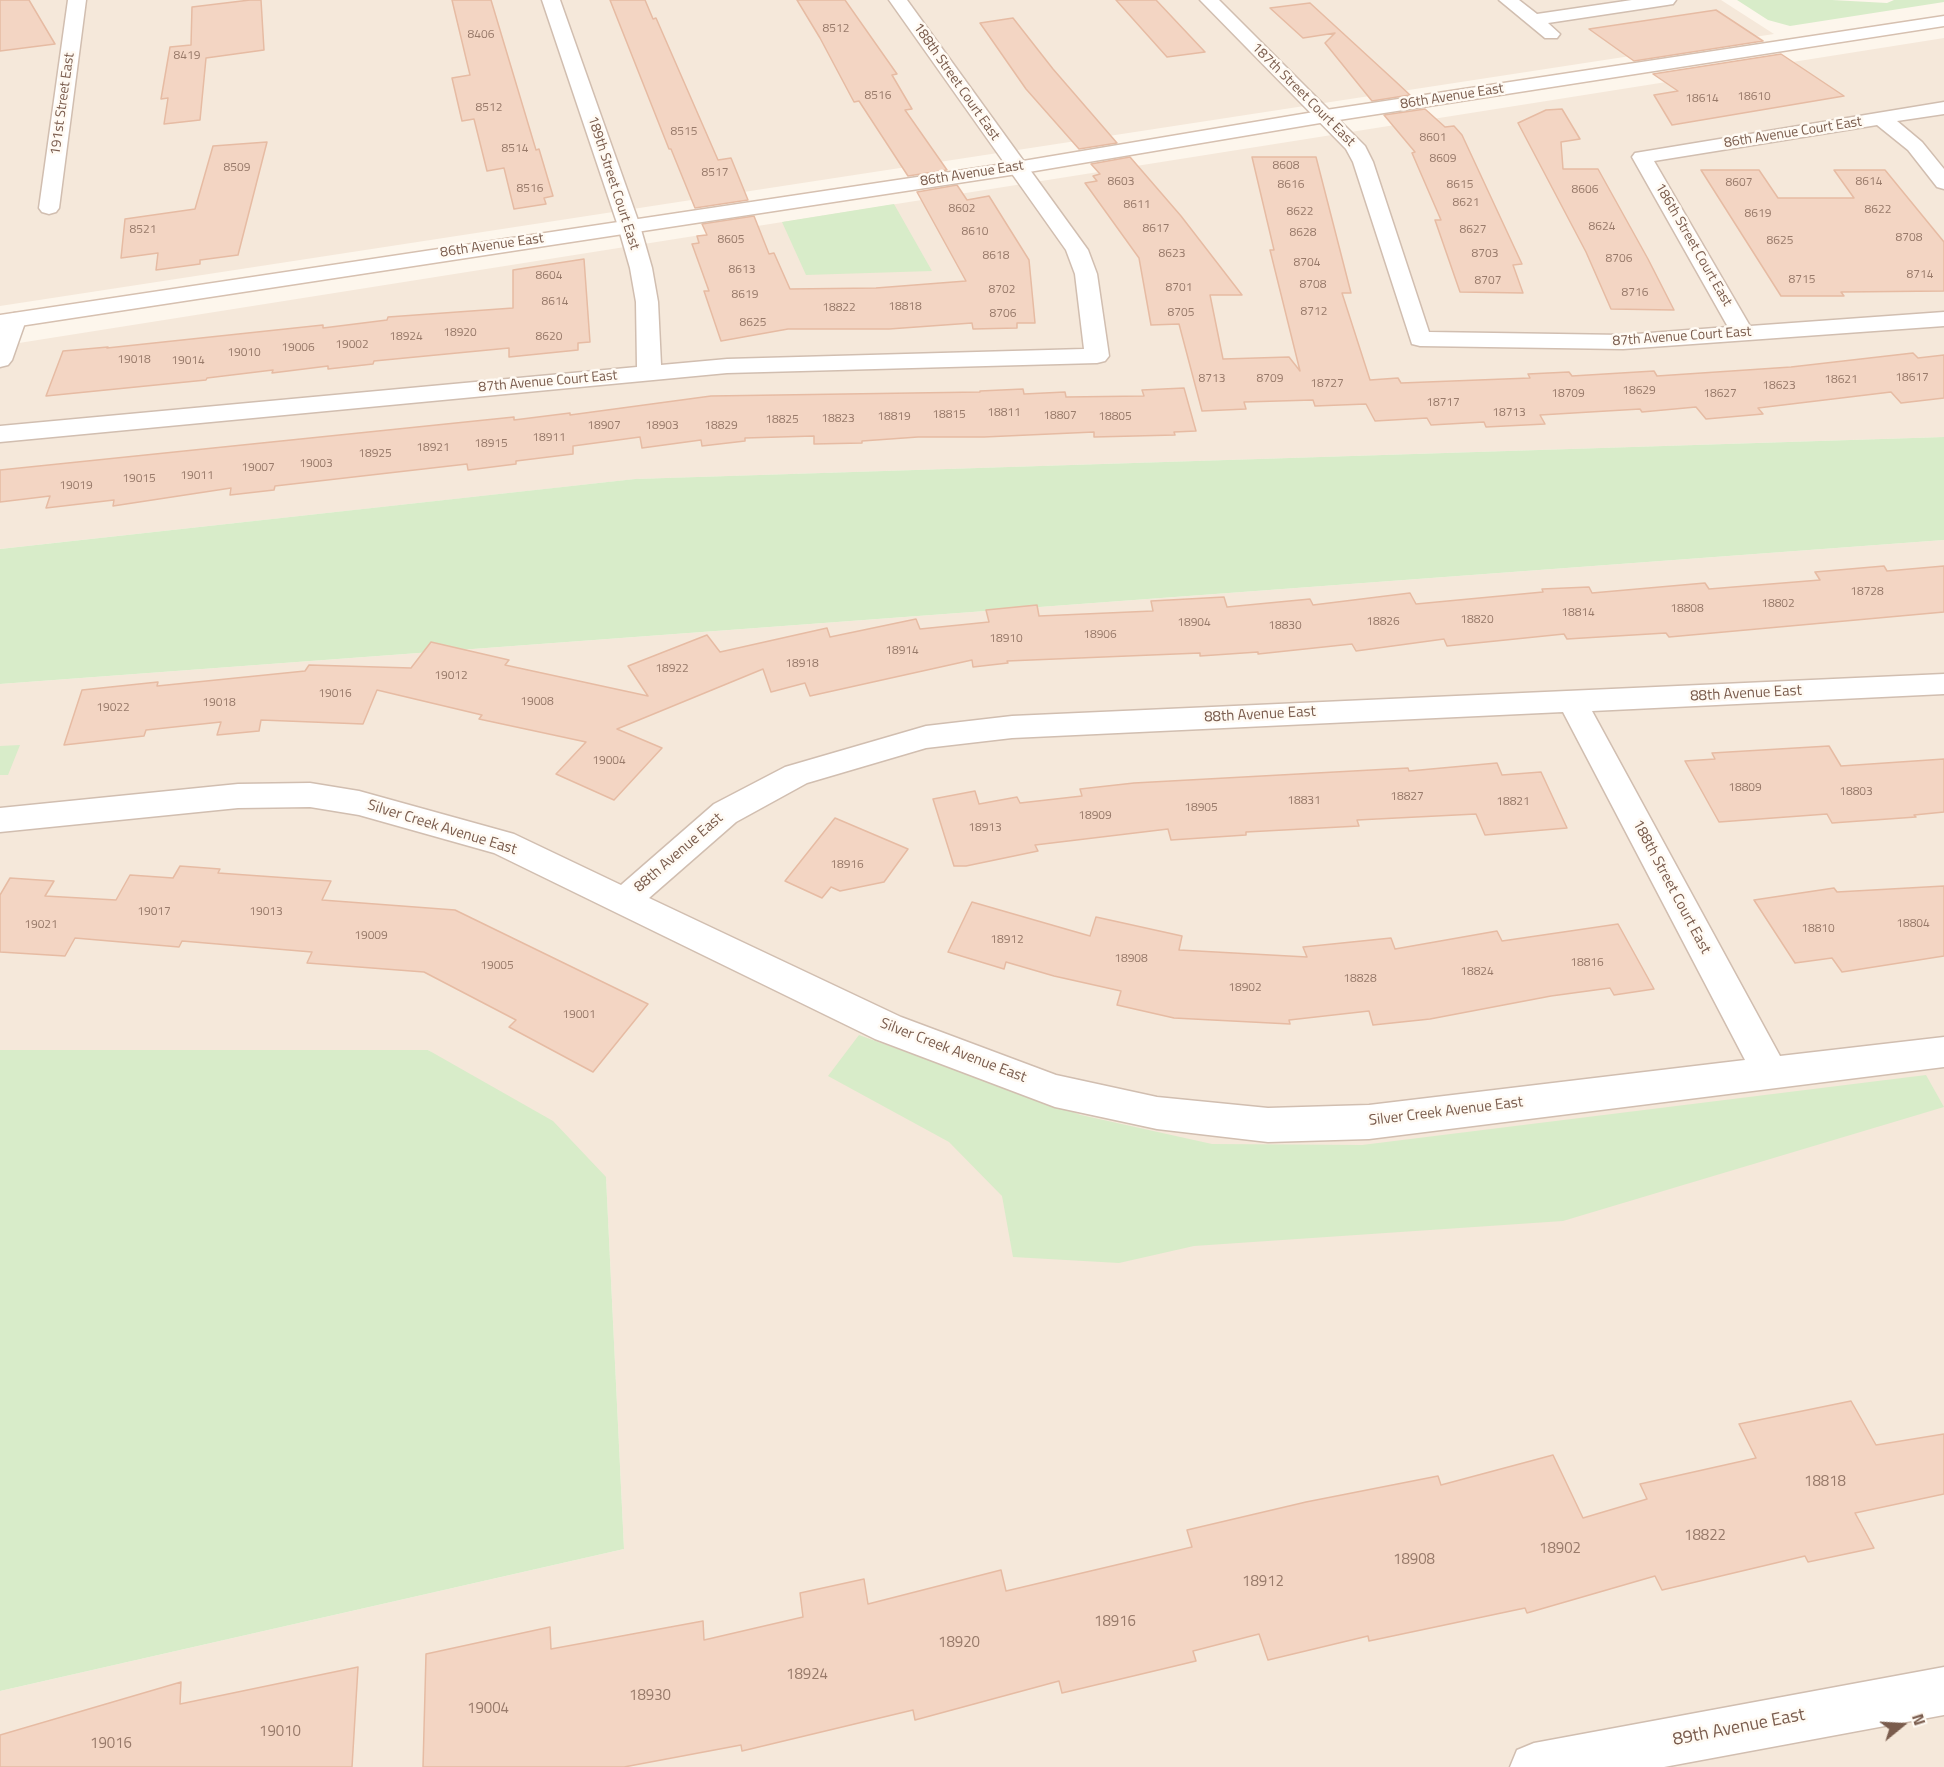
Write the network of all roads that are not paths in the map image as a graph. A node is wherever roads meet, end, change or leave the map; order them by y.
1 (77, 0) edge
2 (550, 0) edge
3 (898, 0) edge
4 (1209, 0) edge
5 (1508, 0) edge
6 (1667, 0) edge
7 (1533, 20) junction
8 (1944, 21) edge
9 (1559, 40) dead end
10 (1944, 108) edge
11 (1326, 116) junction
12 (1881, 118) junction
13 (1642, 157) joint
14 (1017, 168) junction
15 (1944, 183) edge
16 (49, 208) dead end
17 (629, 226) junction
18 (1944, 319) edge
19 (7, 321) edge
20 (1743, 333) junction
21 (1420, 339) joint
22 (1097, 356) joint
23 (0, 360) edge
24 (649, 372) junction
25 (0, 434) edge
26 (1944, 684) edge
27 (1572, 701) junction
28 (0, 820) edge
29 (624, 901) junction
30 (1944, 1052) edge
31 (1770, 1073) junction
32 (1944, 1690) edge
33 (1617, 1759) edge
34 (1534, 1767) edge

1 - 16 street, 191st Street East
2 - 17 street, 189th Street Court East
3 - 14 street, 188th Street Court East
4 - 11 street, 187th Street Court East
5 - 7 street
6 - 7 street
7 - 9 street
8 - 11 street, 86th Avenue East
10 - 12 street, 86th Avenue Court East
11 - 14 street, 86th Avenue East
11 - 21 street, 187th Street Court East
12 - 13 street, 86th Avenue Court East
12 - 15 street
13 - 20 street, 186th Street Court East
14 - 17 street, 86th Avenue East
14 - 22 street, 188th Street Court East
17 - 19 street, 86th Avenue East
17 - 24 street, 189th Street Court East
18 - 20 street, 87th Avenue Court East
19 - 23 street
20 - 21 street, 87th Avenue Court East
22 - 24 street, 87th Avenue Court East
24 - 25 street, 87th Avenue Court East
26 - 27 street, 88th Avenue East
27 - 29 street, 88th Avenue East
27 - 31 street, 188th Street Court East
28 - 29 street, Silver Creek Avenue East
29 - 31 street, Silver Creek Avenue East
30 - 31 street, Silver Creek Avenue East
32 - 33 street, 89th Avenue East
33 - 34 street, 89th Avenue East

